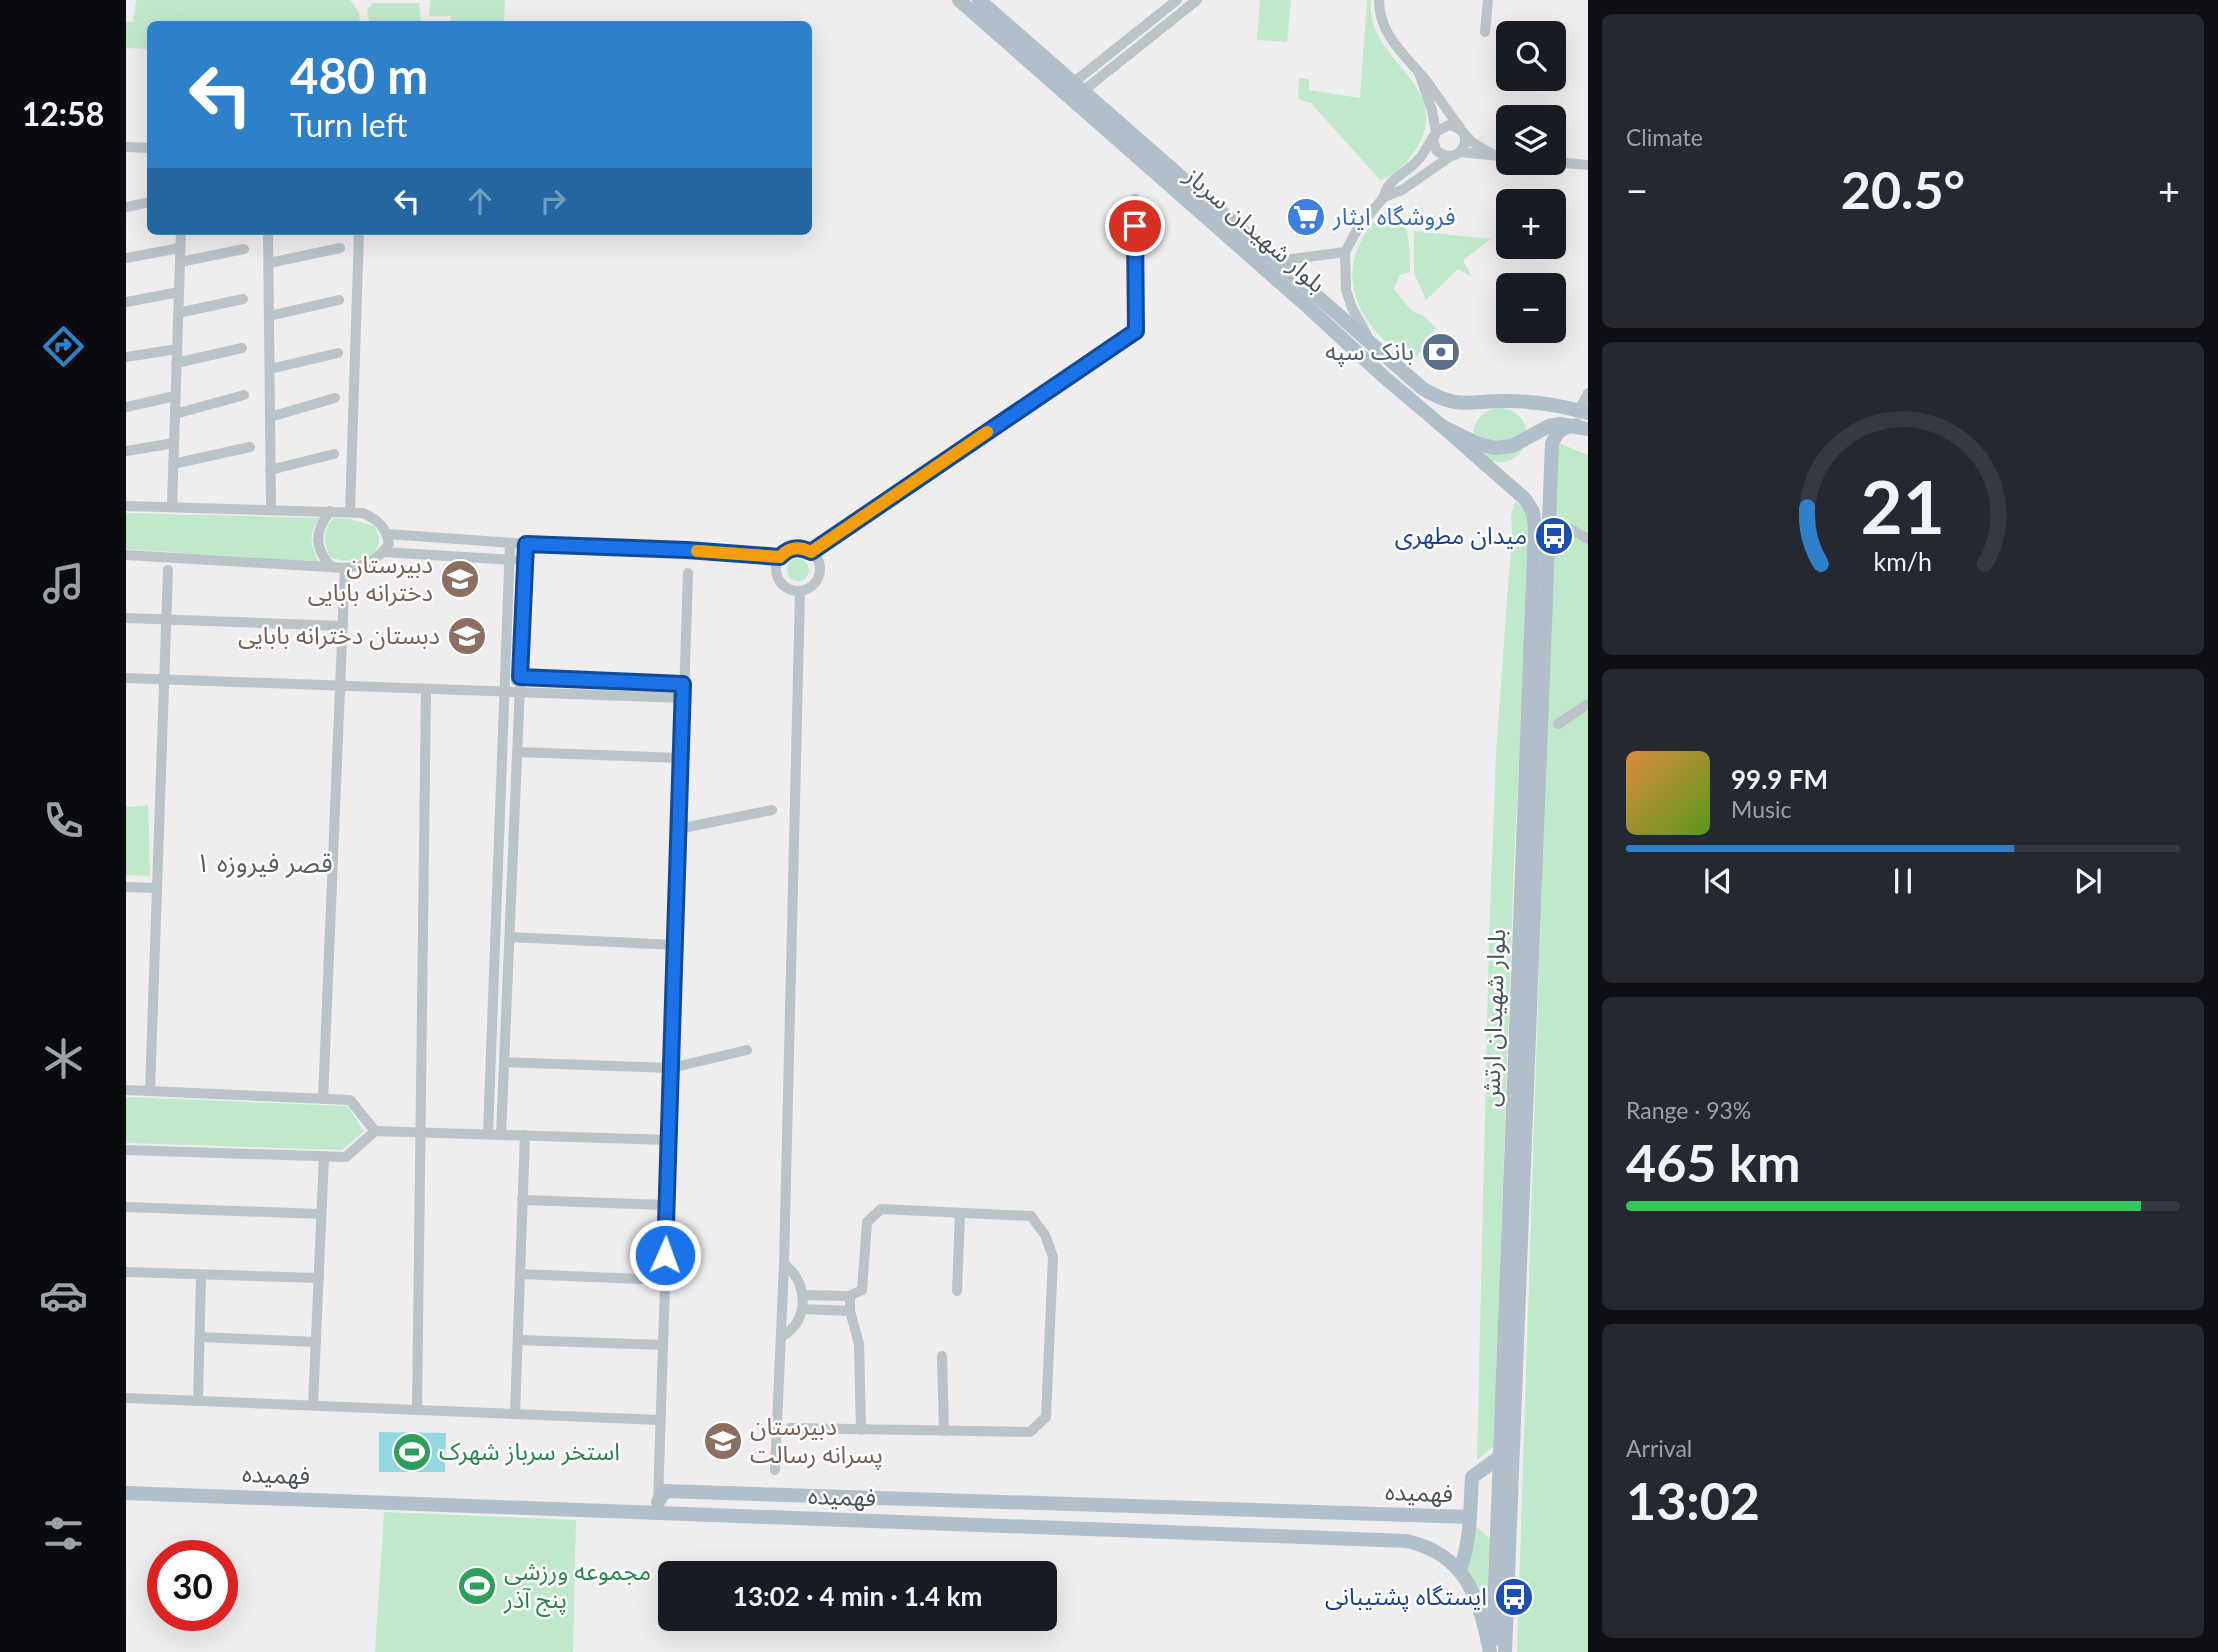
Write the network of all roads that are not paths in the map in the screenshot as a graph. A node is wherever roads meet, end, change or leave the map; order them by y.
1 (959, 0) edge
2 (979, 0) edge
3 (1177, 0) edge
4 (1197, 0) edge
5 (1379, 0) edge
6 (1488, 0) edge
7 (1485, 32) dead end
8 (1419, 73) junction
9 (1078, 87) junction
10 (1461, 130) junction
11 (1435, 134) junction
12 (126, 147) edge
13 (147, 149) edge
14 (1456, 154) junction
15 (1494, 156) joint
16 (1566, 163) edge
17 (1588, 165) edge
18 (1384, 197) junction
19 (1135, 199) dead end
20 (147, 203) edge
21 (126, 207) edge
22 (181, 235) edge
23 (268, 235) edge
24 (359, 235) edge
25 (340, 247) dead end
26 (180, 248) junction
27 (244, 249) dead end
28 (1345, 252) junction
29 (126, 258) edge
30 (1277, 261) junction
31 (180, 262) junction
32 (269, 264) junction
33 (179, 292) junction
34 (243, 299) dead end
35 (339, 300) dead end
36 (126, 302) edge
37 (178, 313) junction
38 (269, 316) junction
39 (242, 348) dead end
40 (177, 349) junction
41 (1377, 349) junction
42 (338, 353) dead end
43 (126, 357) edge
44 (176, 363) junction
45 (270, 369) junction
46 (1588, 393) edge
47 (244, 395) dead end
48 (175, 396) junction
49 (335, 398) dead end
50 (126, 407) edge
51 (1584, 412) edge
52 (175, 414) junction
53 (270, 417) junction
54 (1442, 426) junction
55 (1582, 427) edge
56 (174, 443) junction
57 (250, 447) dead end
58 (126, 451) edge
59 (334, 454) dead end
60 (173, 464) junction
61 (270, 470) junction
62 (126, 506) edge
63 (172, 506) junction
64 (271, 509) junction
65 (330, 511) junction
66 (350, 512) junction
67 (1565, 526) dead end
68 (387, 534) junction
69 (1588, 539) edge
70 (510, 543) junction
71 (526, 544) junction
72 (383, 552) junction
73 (811, 552) junction
74 (126, 555) edge
75 (780, 557) junction
76 (509, 559) junction
77 (525, 561) junction
78 (331, 567) junction
79 (345, 568) junction
80 (168, 570) dead end
81 (688, 573) dead end
82 (800, 591) junction
83 (126, 618) edge
84 (166, 620) junction
85 (343, 626) junction
86 (520, 677) junction
87 (126, 678) edge
88 (164, 679) junction
89 (683, 684) junction
90 (341, 685) junction
91 (426, 689) junction
92 (504, 691) junction
93 (520, 692) junction
94 (682, 698) junction
95 (1588, 704) edge
96 (1558, 724) dead end
97 (517, 752) junction
98 (681, 758) junction
99 (772, 810) dead end
100 (678, 829) junction
101 (126, 887) edge
102 (157, 888) junction
103 (510, 937) junction
104 (675, 945) junction
105 (747, 1050) dead end
106 (505, 1062) junction
107 (671, 1068) junction
108 (126, 1090) edge
109 (150, 1091) junction
110 (323, 1099) junction
111 (375, 1131) junction
112 (420, 1132) junction
113 (488, 1134) junction
114 (501, 1135) junction
115 (525, 1135) junction
116 (669, 1140) junction
117 (126, 1150) edge
118 (324, 1156) junction
119 (522, 1200) junction
120 (667, 1205) junction
121 (126, 1207) edge
122 (960, 1213) junction
123 (321, 1214) junction
124 (784, 1264) junction
125 (126, 1272) edge
126 (520, 1274) junction
127 (201, 1275) junction
128 (318, 1278) junction
129 (664, 1280) junction
130 (957, 1291) dead end
131 (802, 1295) junction
132 (850, 1296) junction
133 (802, 1309) junction
134 (850, 1311) junction
135 (200, 1337) junction
136 (781, 1337) junction
137 (518, 1340) junction
138 (316, 1342) junction
139 (663, 1345) junction
140 (942, 1356) dead end
141 (126, 1398) edge
142 (198, 1401) junction
143 (313, 1405) junction
144 (416, 1410) junction
145 (515, 1414) junction
146 (660, 1420) junction
147 (790, 1428) dead end
148 (861, 1430) junction
149 (944, 1431) junction
150 (1501, 1456) junction
151 (775, 1470) dead end
152 (126, 1493) edge
153 (658, 1507) junction
154 (1470, 1517) junction
155 (1460, 1570) junction
156 (1491, 1652) edge
157 (1505, 1652) edge

1 - 54 main road, بلوار شهیدان سرباز
2 - 9 main road, بلوار شهیدان سرباز
3 - 9 street
4 - 9 street
5 - 8 street
6 - 7 street
8 - 10 street
8 - 11 street
9 - 30 main road, بلوار شهیدان سرباز
10 - 11 street
10 - 14 street
10 - 15 street
11 - 14 street
11 - 18 street
12 - 13 street
14 - 15 street
14 - 18 street
16 - 17 street
18 - 28 street
19 - 73 street
20 - 21 street
22 - 26 street
23 - 32 street
24 - 66 street
25 - 32 street
26 - 29 street
26 - 31 street
27 - 31 street
28 - 30 street
28 - 41 street
30 - 41 main road, بلوار شهیدان سرباز
31 - 33 street
32 - 38 street
33 - 36 street
33 - 37 street
34 - 37 street
35 - 38 street
37 - 40 street
38 - 45 street
39 - 44 street
40 - 43 street
40 - 44 street
41 - 51 main road, بلوار شهیدان سرباز
42 - 45 street
44 - 48 street
45 - 53 street
46 - 51 street
47 - 52 street
48 - 50 street
48 - 52 street
49 - 53 street
52 - 56 street
53 - 61 street
54 - 55 main road, بلوار شهیدان سرباز
54 - 150 main road, بلوار شهیدان ارتش
55 - 157 main road, بلوار شهیدان ارتش
56 - 58 street
56 - 60 street
57 - 60 street
59 - 61 street
60 - 63 street
61 - 64 street
62 - 63 street
63 - 64 street
64 - 65 street
65 - 66 street
65 - 78 street
66 - 68 street
67 - 69 street
68 - 70 street
68 - 72 street
70 - 71 street
70 - 76 street
71 - 75 street
71 - 77 street
72 - 76 street
72 - 79 street
73 - 75 street
73 - 82 street
74 - 78 street
75 - 82 street
76 - 77 street
76 - 92 street
77 - 86 street
78 - 79 street
79 - 85 street
80 - 84 street
81 - 89 street
82 - 124 street
83 - 84 street
84 - 85 street
84 - 88 street
85 - 90 street
86 - 89 street
86 - 92 street
86 - 93 street
87 - 88 street
88 - 90 street
88 - 102 street
89 - 94 street
90 - 91 street
90 - 110 street
91 - 92 street
91 - 112 street
92 - 93 street
92 - 113 street
93 - 94 street
93 - 97 street
94 - 98 street
95 - 96 street
97 - 98 street
97 - 103 street
98 - 100 street
99 - 100 street
100 - 104 street
101 - 102 street
102 - 109 street
103 - 104 street
103 - 106 street
104 - 107 street
105 - 107 street
106 - 107 street
106 - 114 street
107 - 116 street
108 - 109 street
109 - 110 street
110 - 111 street
111 - 112 street
111 - 118 street
112 - 113 street
112 - 144 street
113 - 114 street
114 - 115 street
115 - 116 street
115 - 119 street
116 - 120 street
117 - 118 street
118 - 123 street
119 - 120 street
119 - 126 street
120 - 129 street
121 - 123 street
122 - 130 street
122 - 132 street
122 - 149 street
123 - 128 street
124 - 131 street
124 - 136 street
125 - 127 street
126 - 129 street
126 - 137 street
127 - 128 street
127 - 135 street
128 - 138 street
129 - 139 street
131 - 132 street
131 - 133 street
132 - 134 street
133 - 134 street
133 - 136 street
134 - 148 street
135 - 138 street
135 - 142 street
136 - 151 street
137 - 139 street
137 - 145 street
138 - 143 street
139 - 146 street
140 - 149 street
141 - 142 street
142 - 143 street
143 - 144 street
144 - 145 street
145 - 146 street
146 - 153 street
147 - 148 street
148 - 149 street
150 - 154 main road
150 - 156 main road, بلوار شهیدان ارتش
152 - 153 main road, فهمیده
153 - 154 main road, فهمیده
153 - 155 main road, فهمیده
154 - 155 main road
155 - 156 main road, فهمیده

